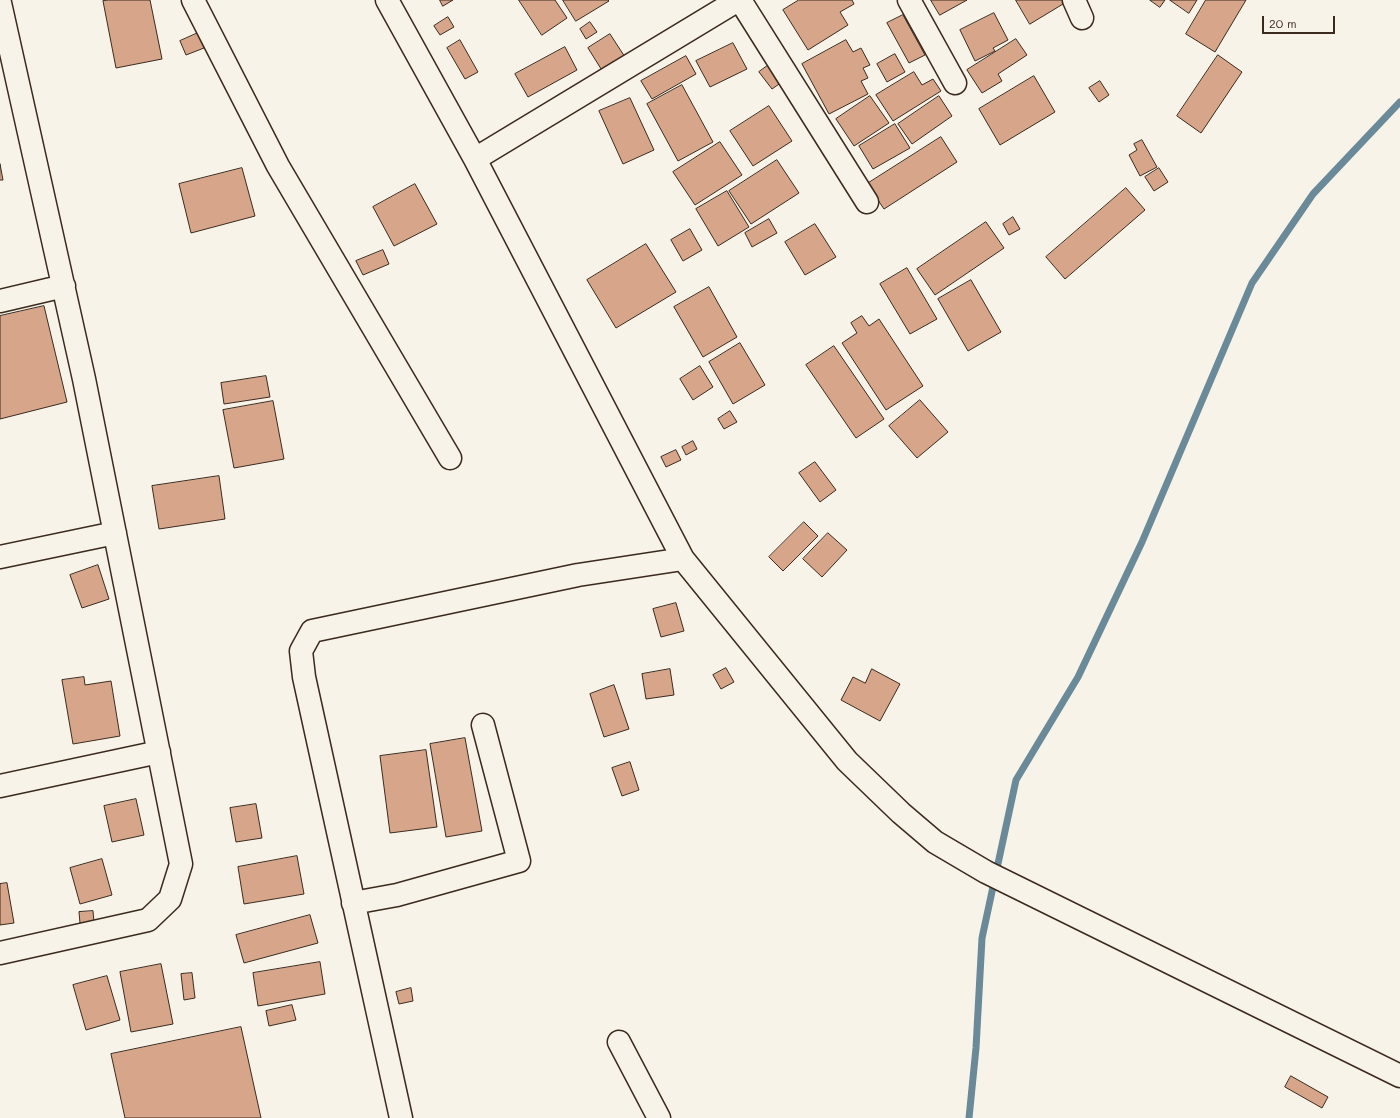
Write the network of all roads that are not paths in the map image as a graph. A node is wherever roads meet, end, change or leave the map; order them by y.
1 (193, 0) edge
2 (387, 0) edge
3 (739, 0) edge
4 (909, 0) edge
5 (0, 3) edge
6 (6, 56) edge
7 (955, 83) dead end
8 (474, 159) junction
9 (867, 202) dead end
10 (64, 286) junction
11 (0, 301) edge
12 (450, 458) dead end
13 (115, 533) junction
14 (0, 557) edge
15 (683, 559) junction
16 (483, 725) dead end
17 (159, 752) junction
18 (0, 786) edge
19 (353, 903) junction
20 (0, 953) edge
21 (619, 1042) dead end
22 (1400, 1076) edge
23 (401, 1118) edge
24 (659, 1118) edge

1 - 12 street
2 - 8 street
3 - 8 street
3 - 9 street
4 - 7 street
5 - 6 street
6 - 10 street
8 - 15 street
10 - 11 street
10 - 13 street
13 - 14 street
13 - 17 street
15 - 19 street
15 - 22 street
16 - 19 street
17 - 18 street
17 - 20 street
19 - 23 street
21 - 24 street

